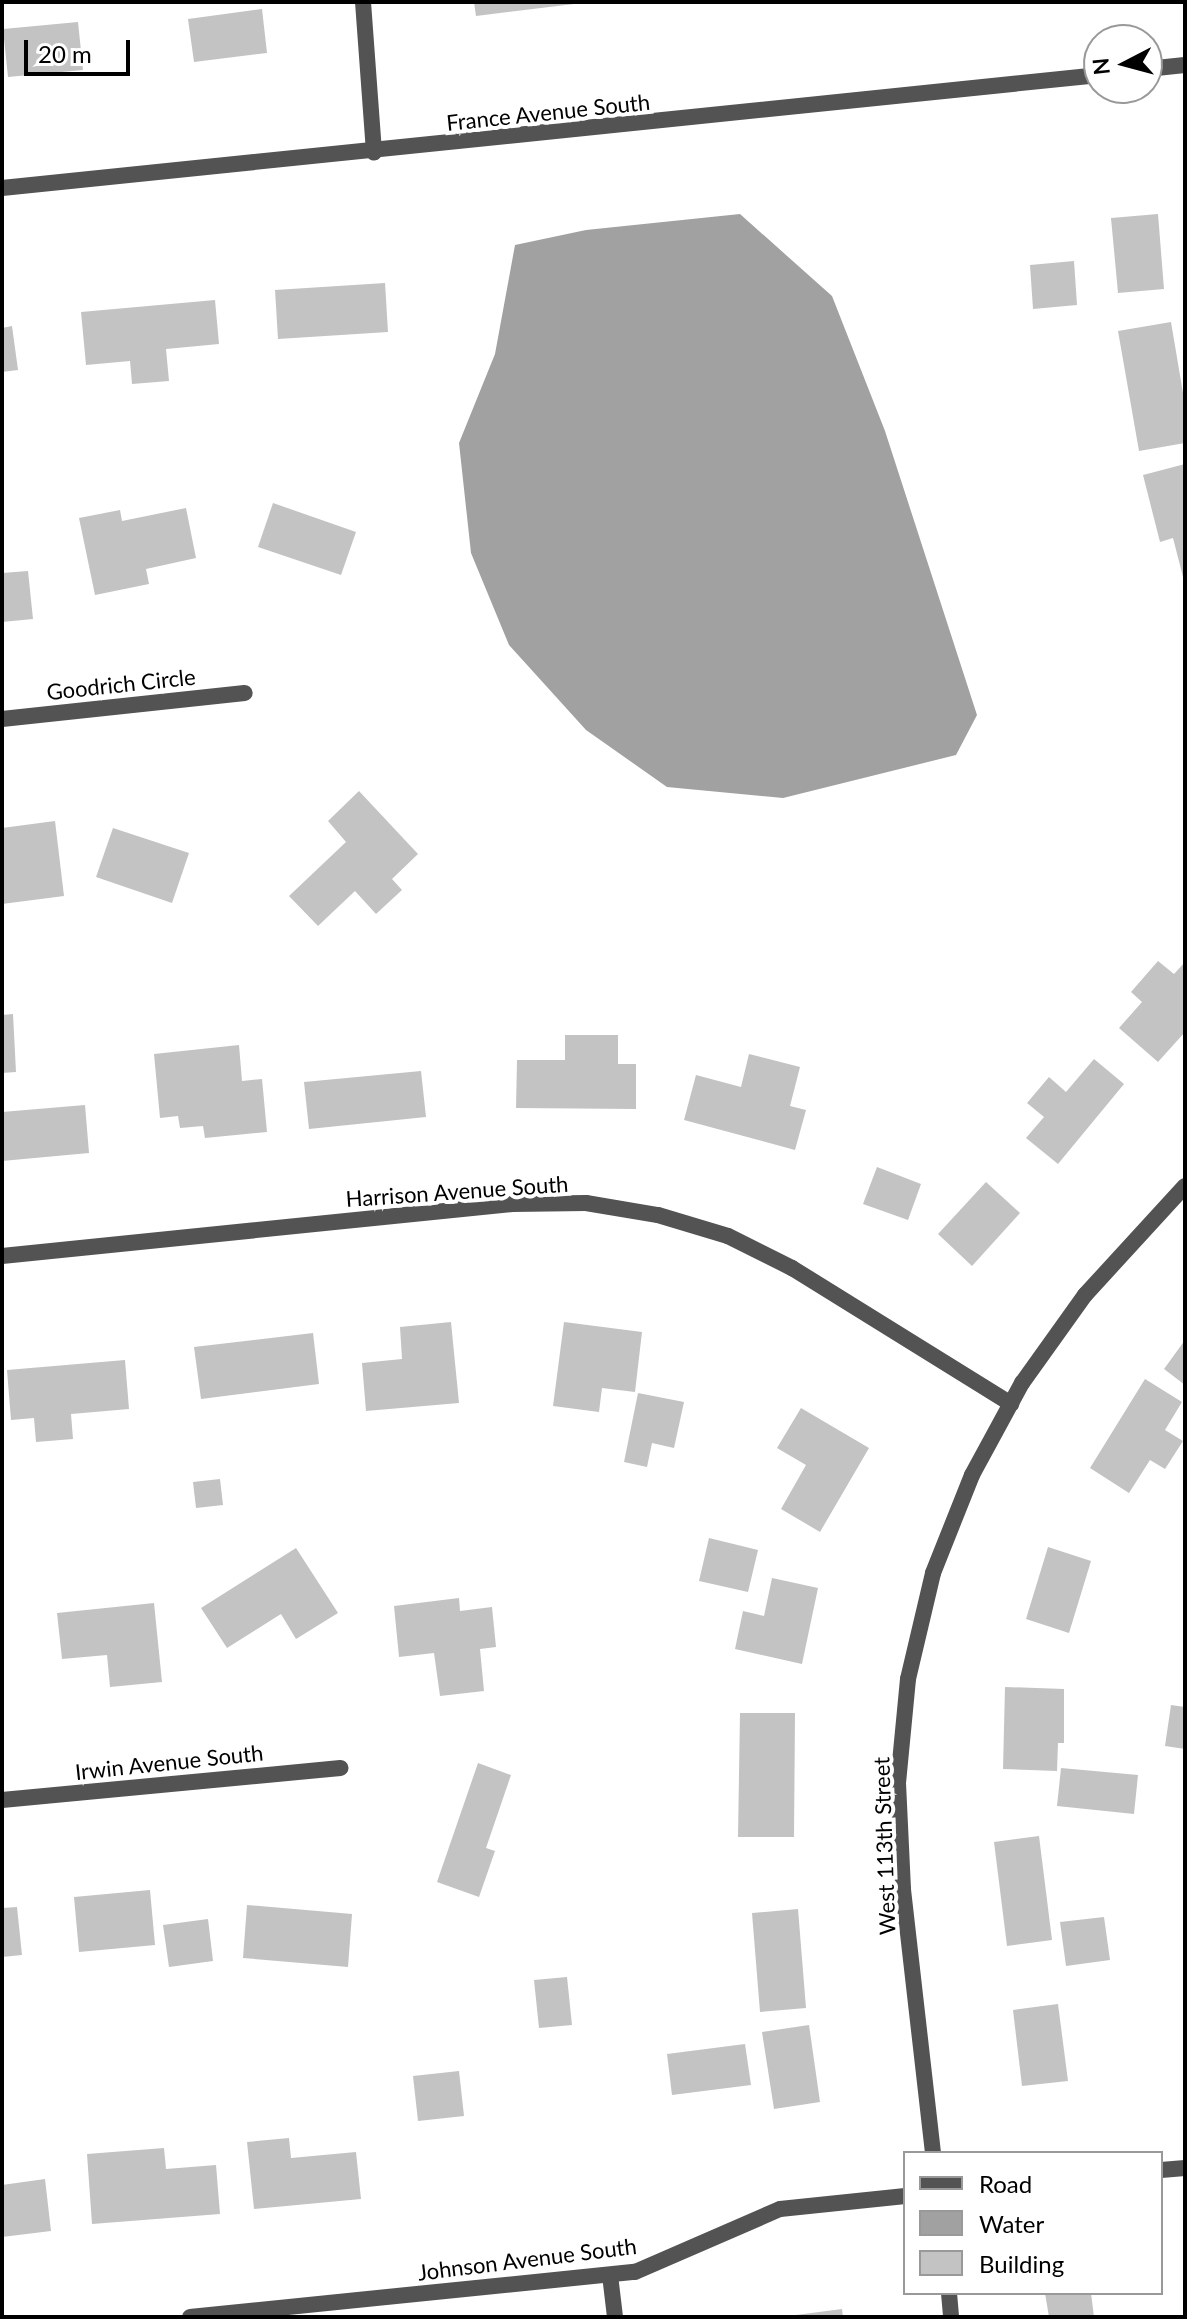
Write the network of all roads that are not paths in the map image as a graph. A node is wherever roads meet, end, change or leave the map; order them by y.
1 (363, 2) edge
2 (1185, 65) edge
3 (1163, 67) edge
4 (1083, 77) edge
5 (374, 153) junction
6 (2, 188) edge
7 (245, 693) dead end
8 (2, 719) edge
9 (1185, 1186) edge
10 (2, 1256) edge
11 (1011, 1404) junction
12 (340, 1768) dead end
13 (2, 1800) edge
14 (933, 2151) edge
15 (1185, 2168) edge
16 (1163, 2170) edge
17 (903, 2196) edge
18 (610, 2275) junction
19 (949, 2295) edge
20 (190, 2317) edge
21 (615, 2317) edge
22 (951, 2317) edge

1 - 5 street
2 - 3 street
4 - 5 street, France Avenue South
5 - 6 street, France Avenue South
7 - 8 street, Goodrich Circle
9 - 11 street, West 113th Street
10 - 11 street, Harrison Avenue South
11 - 14 street, West 113th Street
12 - 13 street, Irwin Avenue South
15 - 16 street
17 - 18 street, Johnson Avenue South
18 - 20 street, Johnson Avenue South
18 - 21 street
19 - 22 street

